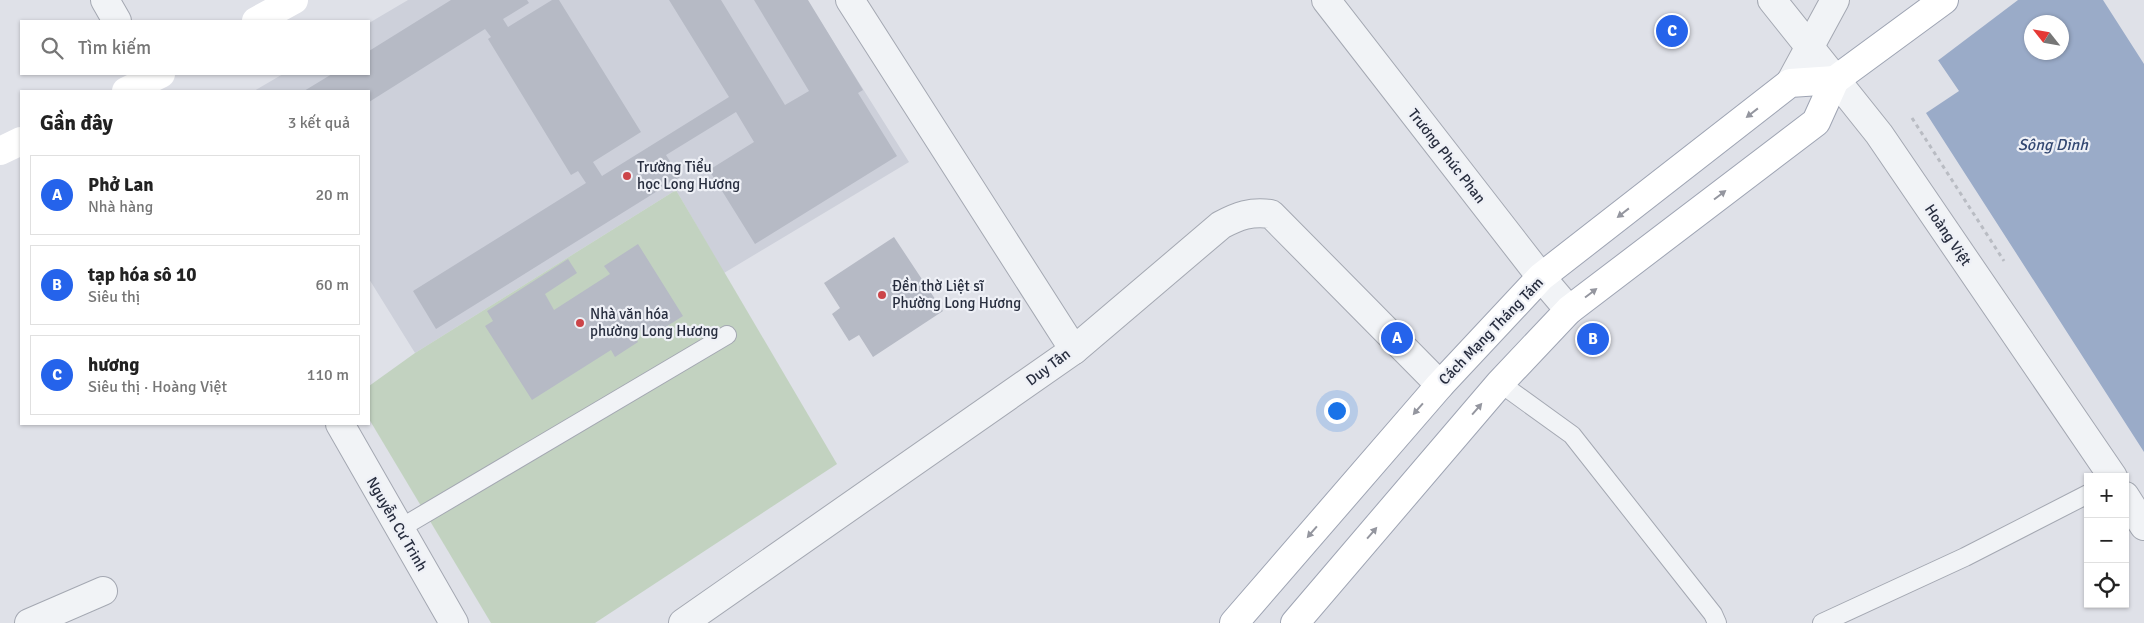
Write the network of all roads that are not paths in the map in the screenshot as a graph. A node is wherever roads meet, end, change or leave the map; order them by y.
1 (105, 0) edge
2 (294, 0) edge
3 (850, 0) edge
4 (1326, 0) edge
5 (1772, 0) edge
6 (1835, 0) edge
7 (1944, 0) edge
8 (116, 20) edge
9 (258, 20) edge
10 (1809, 48) junction
11 (1835, 80) junction
12 (1790, 83) junction
13 (20, 141) edge
14 (0, 151) edge
15 (1541, 277) junction
16 (1569, 310) junction
17 (727, 335) dead end
18 (1074, 350) junction
19 (1500, 383) junction
20 (1440, 385) junction
21 (341, 425) edge
22 (2110, 473) edge
23 (2084, 496) edge
24 (2129, 502) edge
25 (2144, 526) edge
26 (399, 529) junction
27 (103, 591) dead end
28 (29, 623) edge
29 (454, 623) edge
30 (683, 623) edge
31 (1234, 623) edge
32 (1295, 623) edge
33 (1717, 623) edge
34 (1822, 623) edge

1 - 8 street
2 - 9 main road
3 - 18 street, Duy Tân
4 - 15 street, Trương Phúc Phan
5 - 10 street, Hoàng Việt
6 - 10 street, Cách Mạng Tháng Tám
7 - 11 main road
10 - 11 street, Hoàng Việt
10 - 12 street, Cách Mạng Tháng Tám
11 - 12 main road
16 -> 11 main road
11 - 22 street, Hoàng Việt
12 -> 15 main road, Cách Mạng Tháng Tám
13 - 14 main road
15 - 16 street, Trương Phúc Phan
15 - 20 main road, Cách Mạng Tháng Tám
16 - 19 main road
17 - 26 lane
18 - 20 street
18 - 30 street, Duy Tân
32 -> 19 main road
19 - 33 lane
20 -> 31 main road, Cách Mạng Tháng Tám
21 - 26 street, Nguyễn Cư Trinh
23 - 34 lane
24 - 25 street
26 - 29 street, Nguyễn Cư Trinh
27 - 28 street

